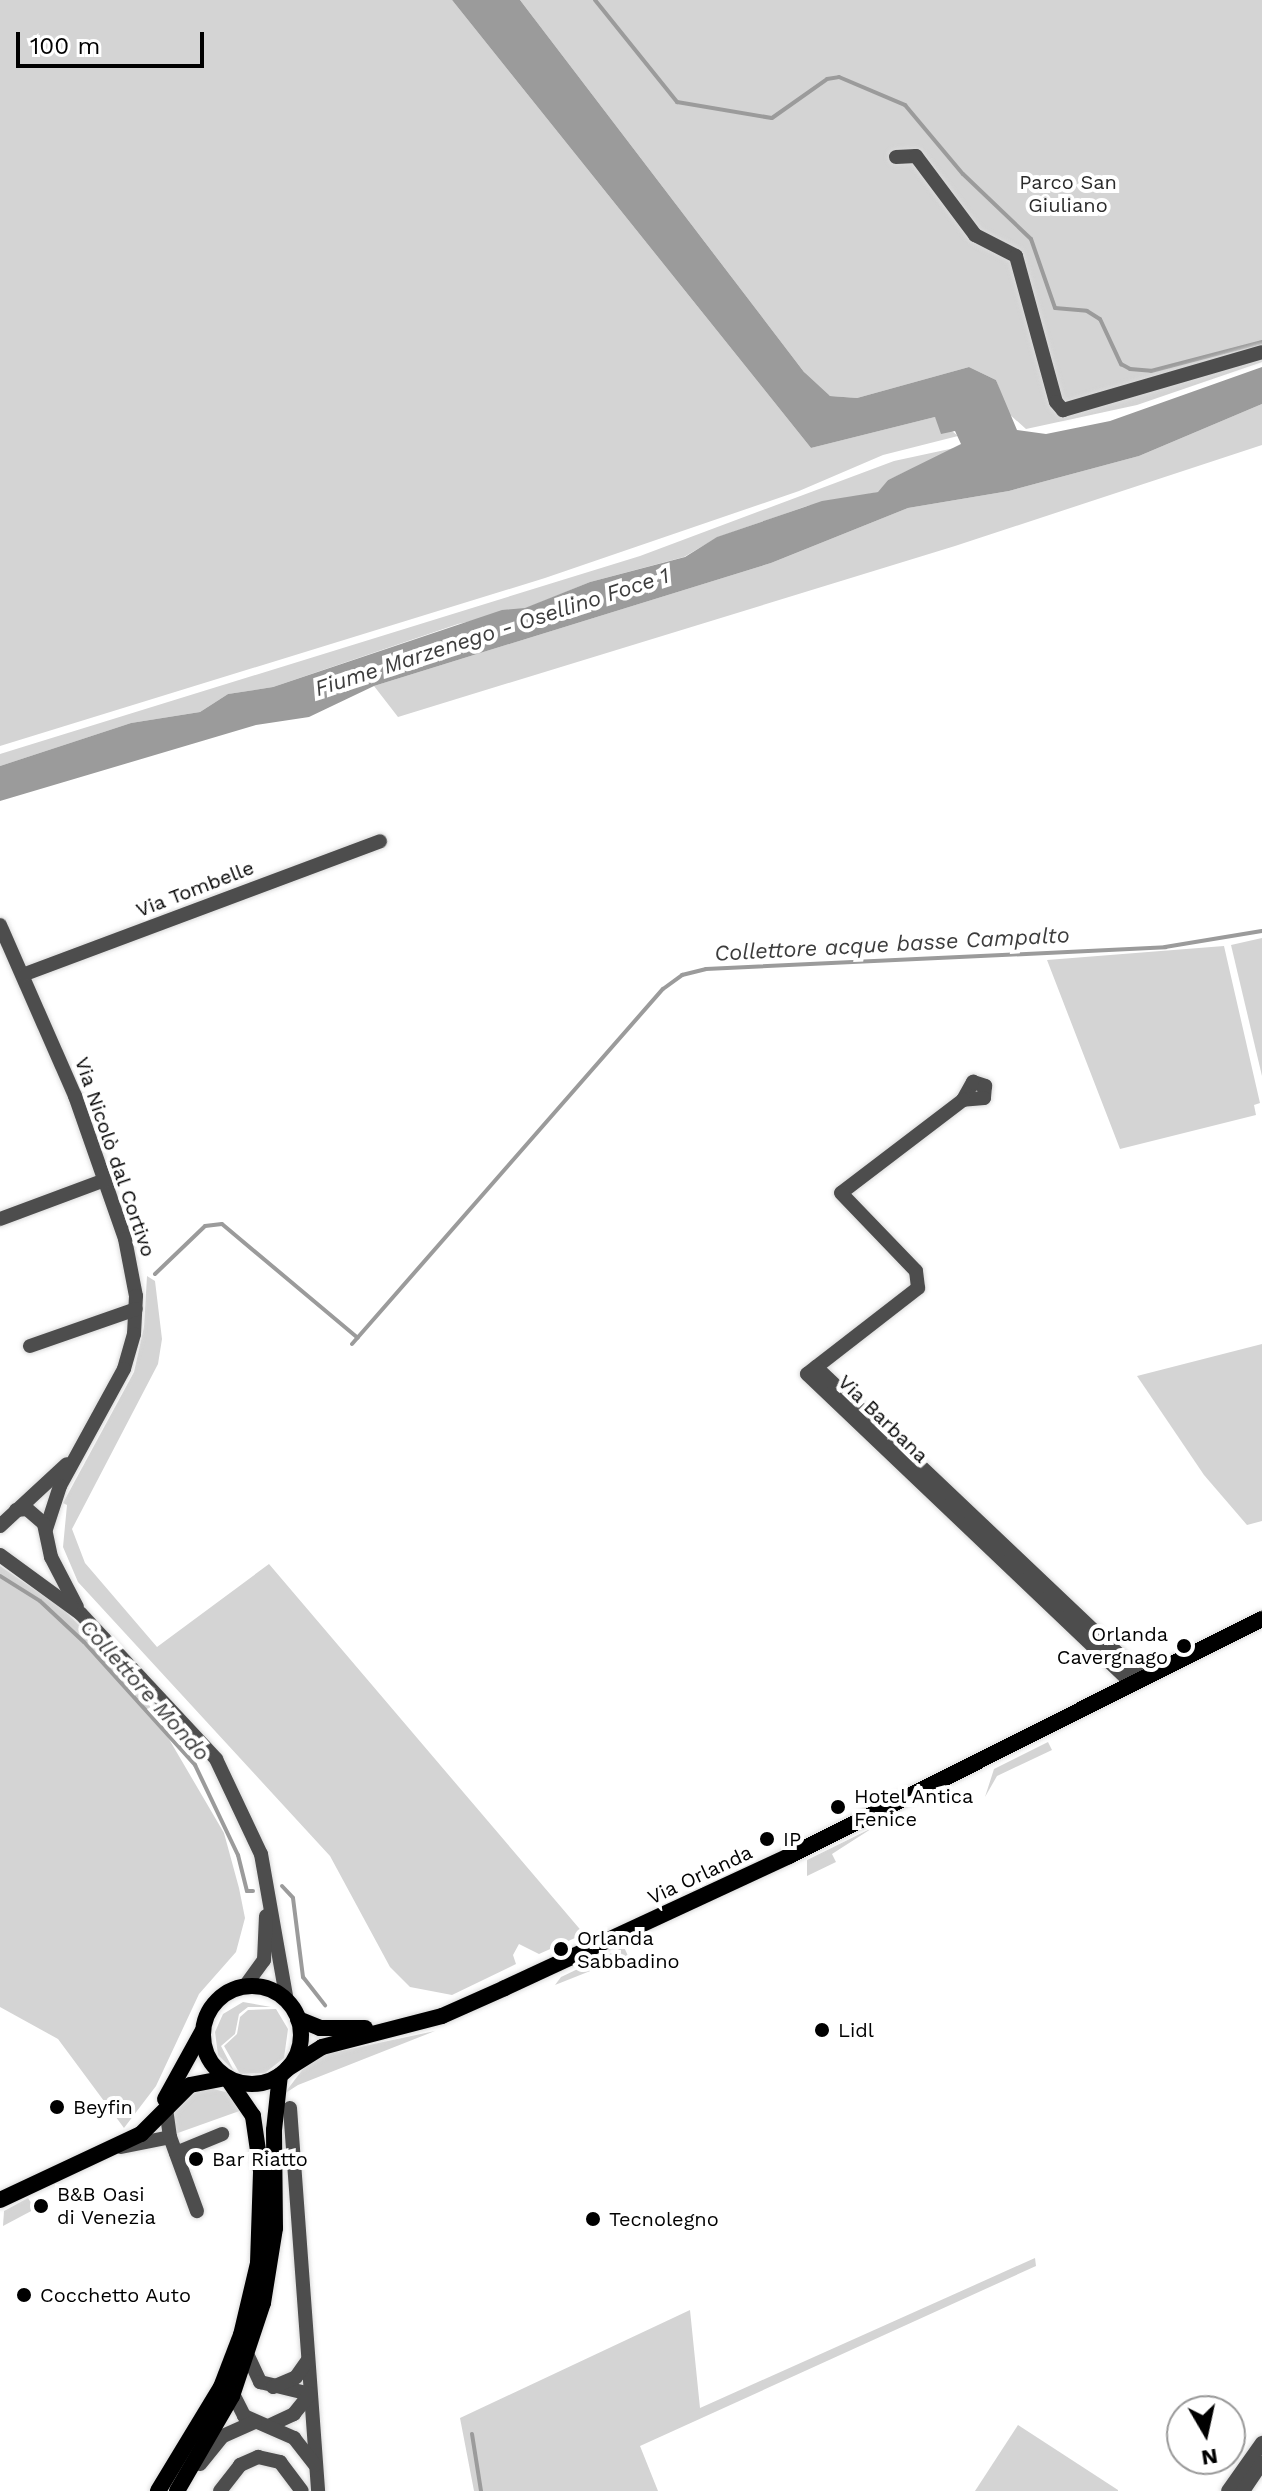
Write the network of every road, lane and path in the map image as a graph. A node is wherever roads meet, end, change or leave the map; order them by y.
1 (896, 157) dead end
2 (1262, 352) edge
3 (380, 841) dead end
4 (0, 925) edge
5 (25, 974) junction
6 (963, 1100) dead end
7 (105, 1180) junction
8 (0, 1219) edge
9 (136, 1309) junction
10 (30, 1346) dead end
11 (80, 1449) junction
12 (9, 1512) edge
13 (0, 1526) edge
14 (46, 1529) junction
15 (51, 1557) junction
16 (1, 1558) edge
17 (24, 1573) junction
18 (81, 1614) junction
19 (1262, 1619) edge
20 (1138, 1680) junction
21 (268, 1883) junction
22 (245, 1986) junction
23 (287, 2001) junction
24 (298, 2019) junction
25 (406, 2025) junction
26 (202, 2030) junction
27 (284, 2072) junction
28 (227, 2078) junction
29 (290, 2108) dead end
30 (166, 2109) junction
31 (222, 2134) dead end
32 (170, 2137) junction
33 (121, 2145) junction
34 (176, 2153) junction
35 (0, 2200) edge
36 (197, 2211) dead end
37 (261, 2234) junction
38 (248, 2356) junction
39 (307, 2361) junction
40 (273, 2387) junction
41 (232, 2396) junction
42 (269, 2426) junction
43 (314, 2432) junction
44 (1262, 2443) edge
45 (1262, 2463) edge
46 (317, 2468) junction
47 (182, 2485) edge
48 (158, 2491) edge
49 (220, 2491) edge
50 (302, 2491) edge
51 (318, 2491) edge
52 (1228, 2491) edge
53 (1243, 2491) edge

1 - 2 street
3 - 5 street, Via Tombelle
4 - 5 street, Via Nicolò dal Cortivo
5 - 7 street, Via Nicolò dal Cortivo
6 - 20 street, Via Barbana
7 - 8 street
7 - 9 street, Via Nicolò dal Cortivo
9 - 10 street
9 - 11 street, Via Nicolò dal Cortivo
11 - 12 street, Via Nicolò dal Cortivo
11 - 14 street, Via Nicolò dal Cortivo
12 - 13 street, Via Nicolò dal Cortivo
12 - 14 street
14 - 15 street
15 - 17 street
15 - 18 street
16 - 17 street
17 - 18 street
18 - 21 street
19 - 20 main road, Via Orlanda
20 - 25 main road, Via Orlanda
21 - 22 street
21 - 23 street
22 - 23 main road
22 - 26 main road
23 - 24 main road
24 - 25 main road, Via Orlanda
24 - 27 main road
25 - 27 main road, Via Orlanda
26 - 28 main road
26 - 33 main road
27 - 28 main road
27 - 38 main road
28 - 30 main road
28 - 37 main road
29 - 39 street
30 - 32 street
30 - 33 main road
31 - 34 street
32 - 33 street
32 - 34 street
33 - 35 main road
34 - 36 street
37 - 41 street
37 - 48 main road
38 - 40 street
38 - 41 main road
39 - 40 street
39 - 43 street
40 - 42 street
41 - 42 street
41 - 47 main road
42 - 43 street
42 - 46 street
42 - 47 street
43 - 46 street
44 - 52 street
45 - 53 street
46 - 51 street
49 - 50 street

